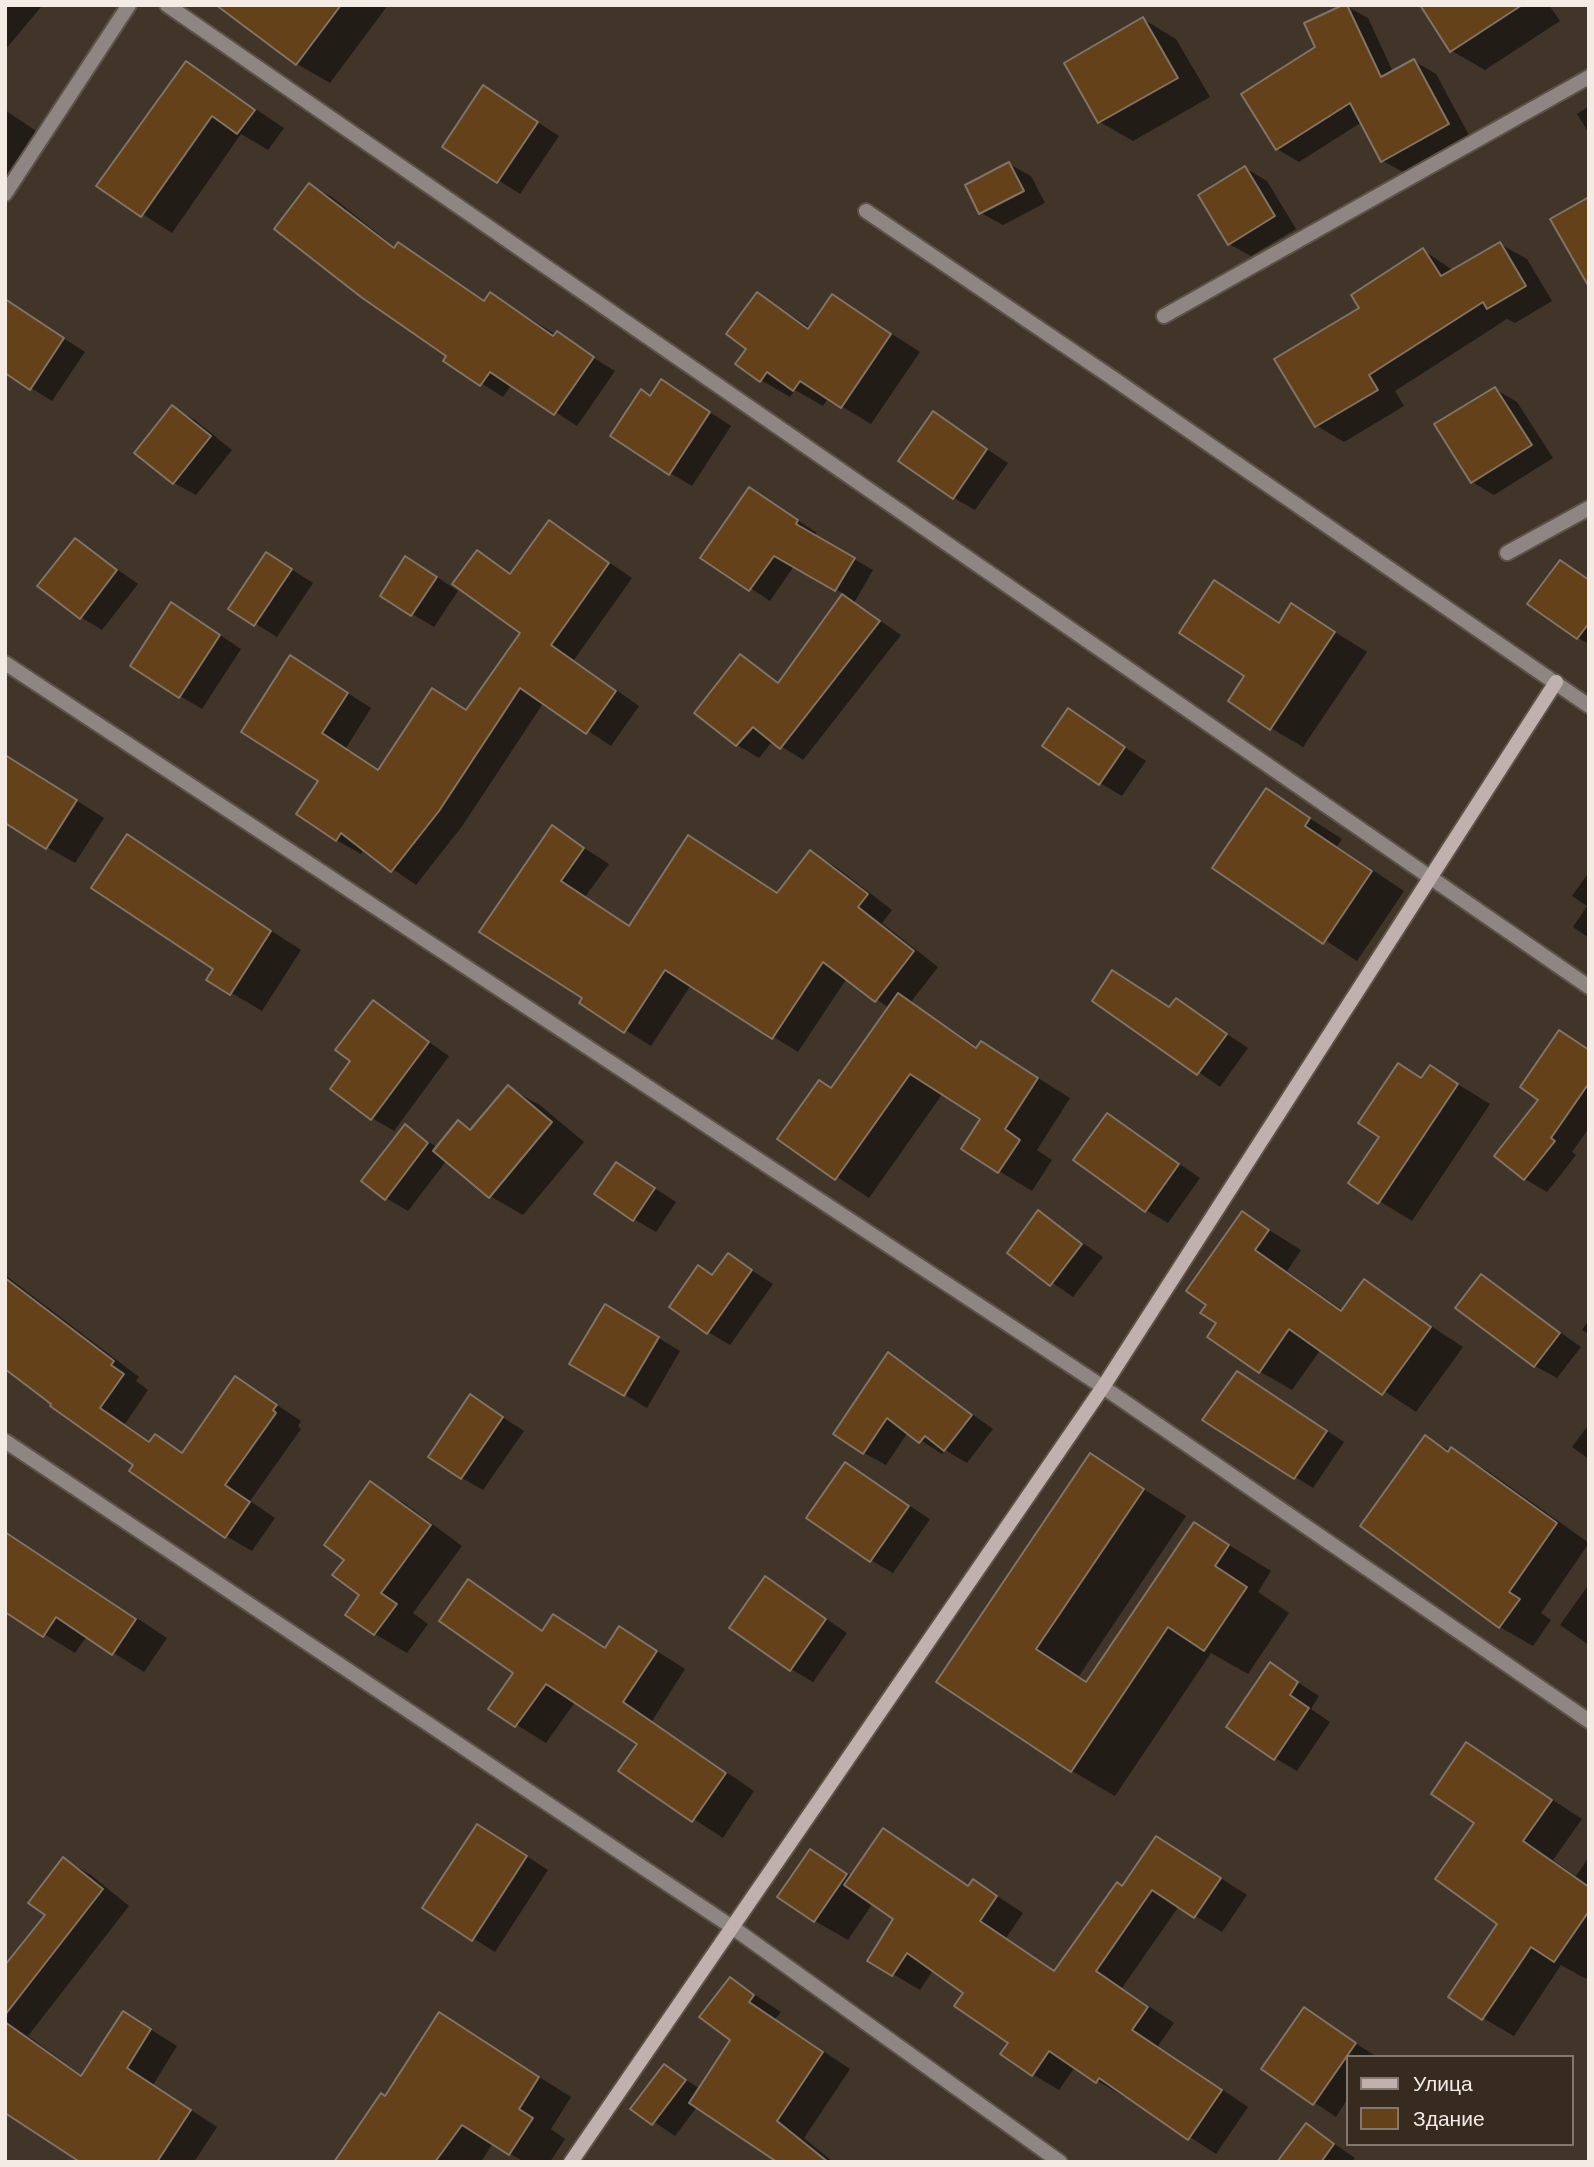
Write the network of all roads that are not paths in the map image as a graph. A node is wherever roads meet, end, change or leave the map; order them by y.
1 (129, 5) edge
2 (167, 5) edge
3 (1589, 77) edge
4 (5, 194) edge
5 (866, 211) dead end
6 (1164, 316) dead end
7 (1589, 508) edge
8 (1507, 554) dead end
9 (5, 663) edge
10 (1556, 682) junction
11 (1589, 706) edge
12 (1430, 879) junction
13 (1589, 987) edge
14 (1104, 1387) junction
15 (5, 1441) edge
16 (1589, 1721) edge
17 (732, 1927) junction
18 (571, 2162) edge
19 (1060, 2162) edge

1 - 4 street
2 - 12 street
3 - 6 street
5 - 10 street
7 - 8 street
9 - 14 street
10 - 11 street
10 - 12 street
12 - 13 street
12 - 14 street
14 - 16 street
14 - 17 street
15 - 17 street
17 - 18 street
17 - 19 street

